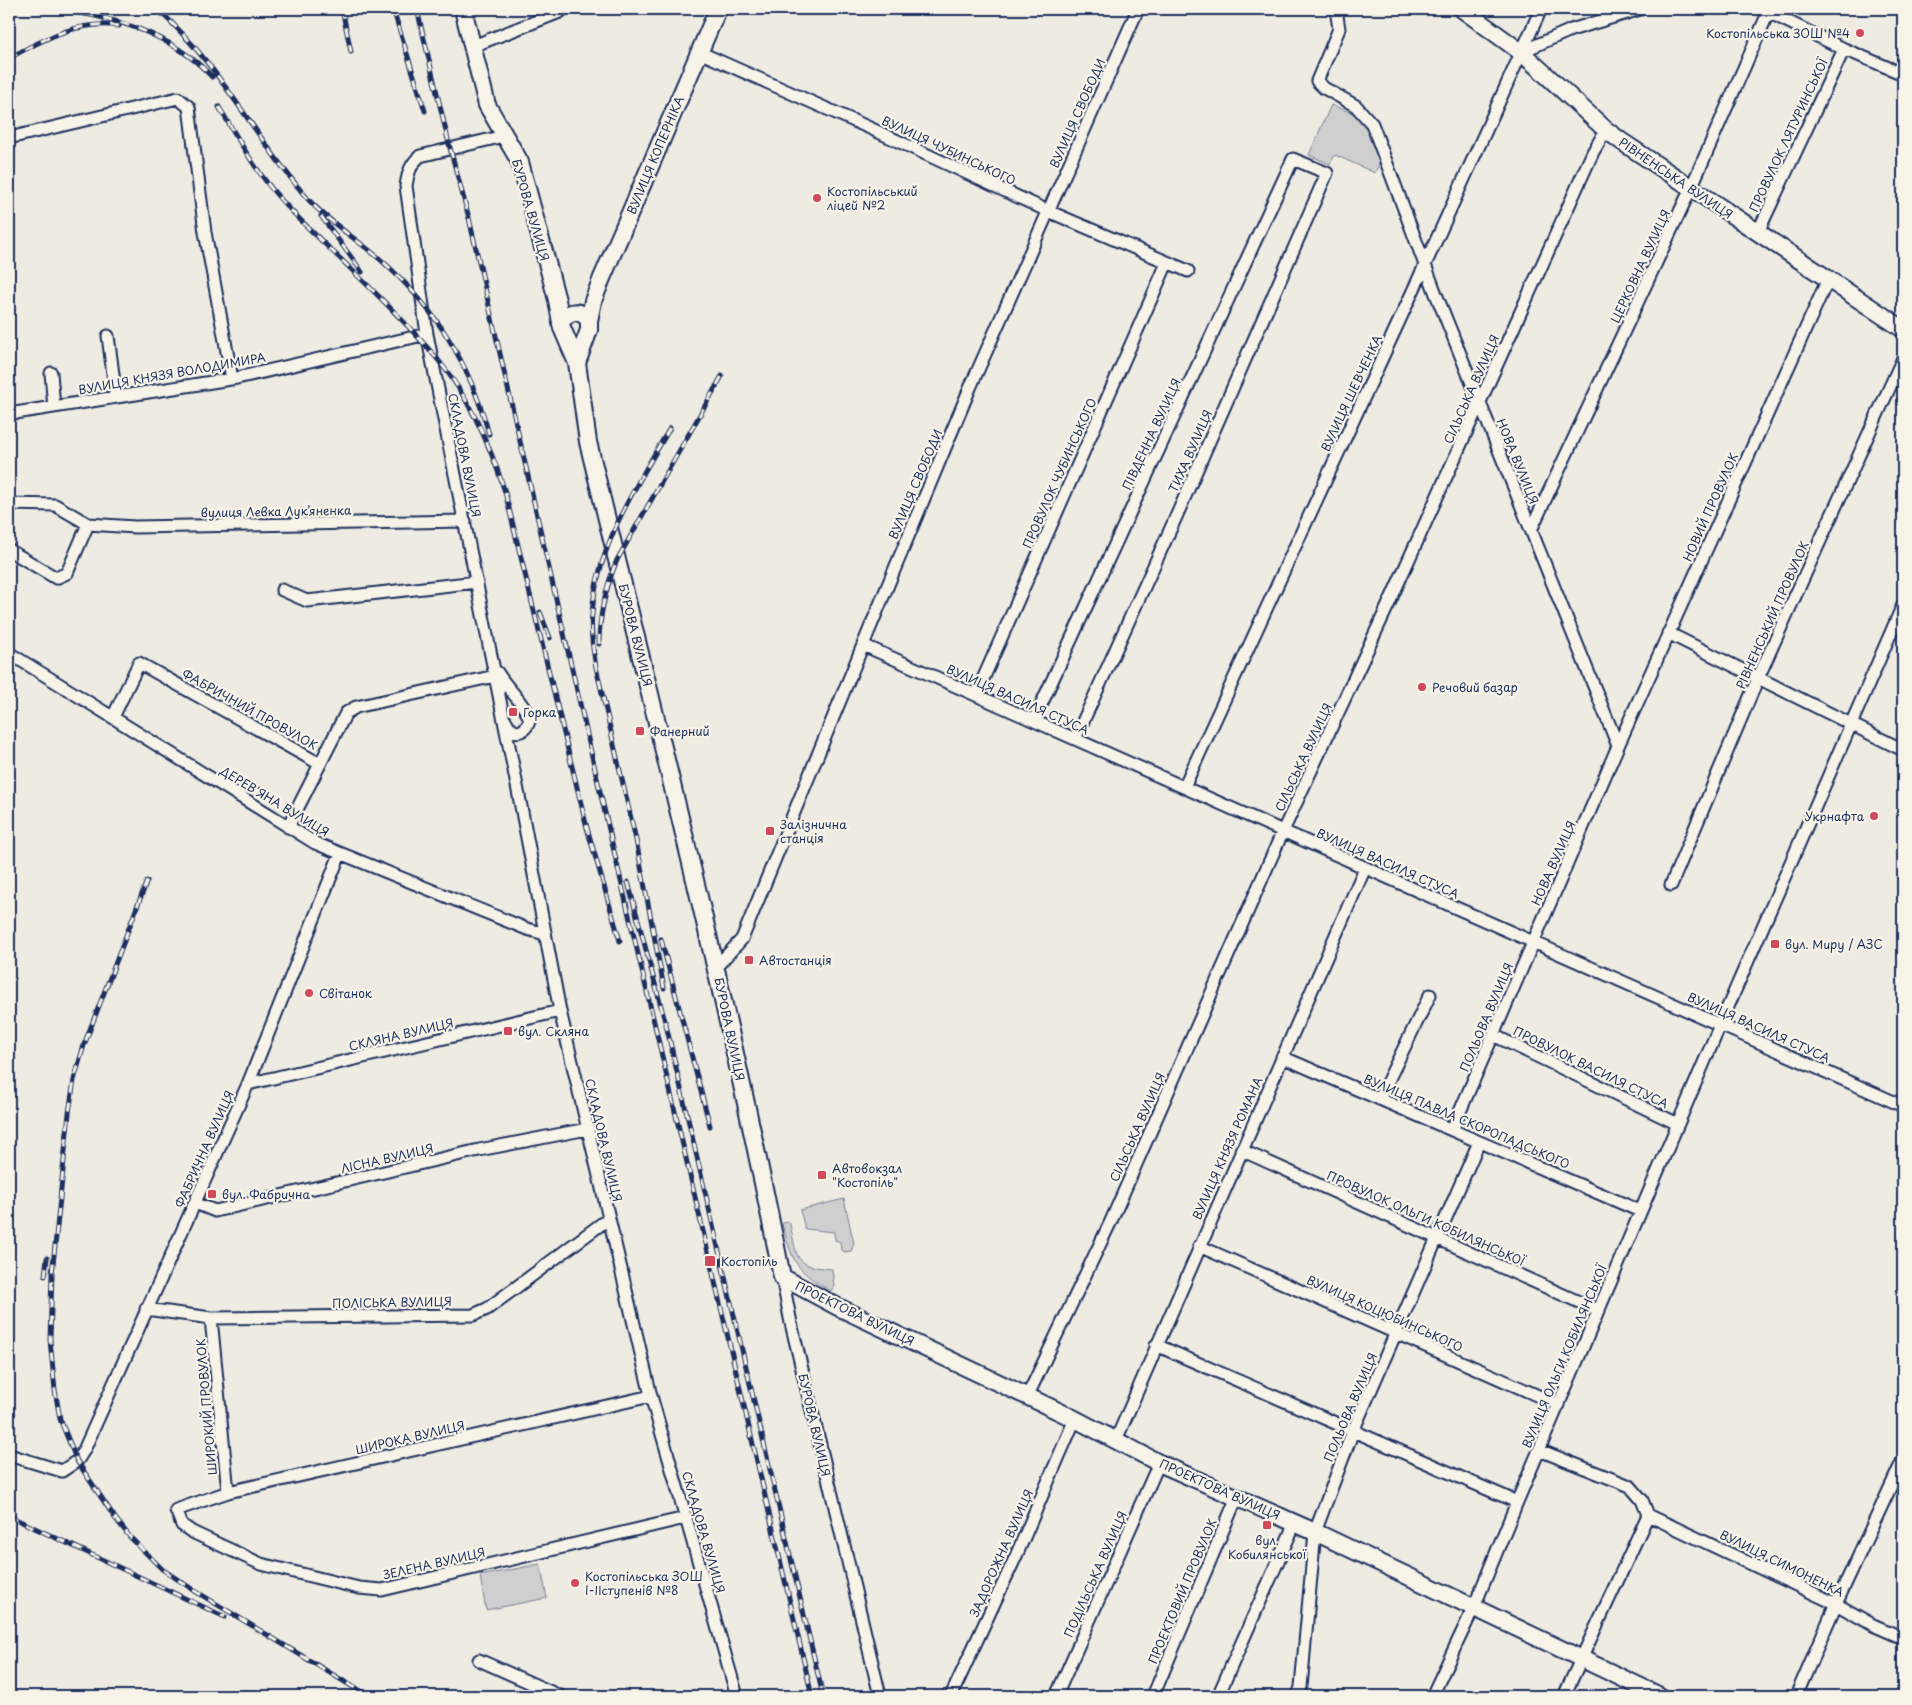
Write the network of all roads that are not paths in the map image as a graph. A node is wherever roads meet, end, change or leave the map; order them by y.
1 (462, 9) edge
2 (562, 9) edge
3 (718, 9) edge
4 (1138, 9) edge
5 (1336, 9) edge
6 (1462, 9) edge
7 (1541, 9) edge
8 (1640, 9) edge
9 (1765, 10) edge
10 (1787, 14) edge
11 (472, 46) junction
12 (1844, 48) junction
13 (699, 52) junction
14 (1520, 52) junction
15 (1903, 74) edge
16 (1606, 130) junction
17 (504, 136) junction
18 (9, 138) edge
19 (1293, 158) joint
20 (1691, 188) junction
21 (1048, 212) junction
22 (1758, 232) junction
23 (1167, 262) junction
24 (1425, 265) junction
25 (1188, 271) dead end
26 (1828, 279) junction
27 (557, 300) junction
28 (582, 320) junction
29 (562, 328) junction
30 (1903, 329) edge
31 (427, 334) junction
32 (108, 336) dead end
33 (1903, 358) edge
34 (577, 363) junction
35 (51, 373) dead end
36 (232, 379) junction
37 (116, 397) junction
38 (1480, 404) junction
39 (54, 407) junction
40 (9, 414) edge
41 (9, 504) edge
42 (465, 521) junction
43 (88, 524) junction
44 (1531, 530) junction
45 (9, 550) edge
46 (477, 582) junction
47 (282, 590) dead end
48 (1903, 605) edge
49 (1668, 633) junction
50 (863, 644) junction
51 (9, 653) edge
52 (494, 671) junction
53 (1758, 678) junction
54 (976, 695) junction
55 (503, 712) junction
56 (113, 717) junction
57 (1034, 720) junction
58 (1850, 725) junction
59 (1076, 739) junction
60 (1618, 746) junction
61 (1903, 750) edge
62 (320, 764) junction
63 (1184, 787) junction
64 (288, 826) junction
65 (1283, 831) junction
66 (340, 854) junction
67 (1365, 868) junction
68 (1671, 885) dead end
69 (545, 934) junction
70 (1533, 942) junction
71 (716, 967) junction
72 (1430, 995) dead end
73 (560, 1011) junction
74 (1720, 1025) junction
75 (1493, 1035) junction
76 (1282, 1057) junction
77 (248, 1084) junction
78 (1379, 1099) junction
79 (1903, 1106) edge
80 (1678, 1124) junction
81 (587, 1129) junction
82 (1452, 1130) junction
83 (1480, 1142) junction
84 (1242, 1150) junction
85 (194, 1203) junction
86 (1640, 1211) junction
87 (608, 1219) junction
88 (1437, 1238) junction
89 (1200, 1246) junction
90 (782, 1277) junction
91 (146, 1309) junction
92 (1599, 1311) junction
93 (211, 1318) junction
94 (1396, 1333) junction
95 (1156, 1345) junction
96 (651, 1396) junction
97 (1027, 1397) junction
98 (1559, 1405) junction
99 (1075, 1419) junction
100 (1352, 1431) junction
101 (1116, 1440) junction
102 (1540, 1450) junction
103 (9, 1455) edge
104 (1903, 1460) edge
105 (1159, 1462) junction
106 (228, 1492) junction
107 (1237, 1497) junction
108 (1517, 1502) junction
109 (176, 1510) joint
110 (1648, 1515) junction
111 (685, 1518) junction
112 (1295, 1522) junction
113 (1315, 1532) junction
114 (1836, 1604) junction
115 (1474, 1607) junction
116 (1903, 1638) edge
117 (1581, 1658) junction
118 (478, 1660) dead end
119 (560, 1696) edge
120 (737, 1696) edge
121 (880, 1696) edge
122 (951, 1696) edge
123 (1056, 1696) edge
124 (1153, 1696) edge
125 (1218, 1696) edge
126 (1298, 1696) edge
127 (1432, 1696) edge
128 (1564, 1696) edge
129 (1660, 1696) edge
130 (1796, 1696) edge

1 - 11 main road, БУРОВА ВУЛИЦЯ
2 - 11 street
3 - 13 main road, ВУЛИЦЯ КОПЕРНІКА
4 - 21 street, ВУЛИЦЯ СВОБОДИ
5 - 24 street, НОВА ВУЛИЦЯ
6 - 14 main road, РІВНЕНСЬКА ВУЛИЦЯ
7 - 14 street, ВУЛИЦЯ ШЕВЧЕНКА
8 - 14 street
9 - 10 street
9 - 20 street, ЦЕРКОВНА ВУЛИЦЯ
10 - 12 street
11 - 17 main road, БУРОВА ВУЛИЦЯ
12 - 15 street
12 - 22 street, ПРОВУЛОК ЛЯТУРИНСЬКОЇ
13 - 21 street, ВУЛИЦЯ ЧУБИНСЬКОГО
13 - 28 main road, ВУЛИЦЯ КОПЕРНІКА
14 - 16 main road, РІВНЕНСЬКА ВУЛИЦЯ
14 - 24 street, ВУЛИЦЯ ШЕВЧЕНКА
16 - 20 main road, РІВНЕНСЬКА ВУЛИЦЯ
16 - 38 street, СІЛЬСЬКА ВУЛИЦЯ
17 - 27 main road, БУРОВА ВУЛИЦЯ
17 - 31 street, СКЛАДОВА ВУЛИЦЯ
18 - 36 street
19 - 57 street, ПІВДЕННА ВУЛИЦЯ
19 - 59 street, ТИХА ВУЛИЦЯ
20 - 22 main road, РІВНЕНСЬКА ВУЛИЦЯ
20 - 44 street, ЦЕРКОВНА ВУЛИЦЯ
21 - 23 street, ВУЛИЦЯ ЧУБИНСЬКОГО
21 - 50 street, ВУЛИЦЯ СВОБОДИ
22 - 26 main road, РІВНЕНСЬКА ВУЛИЦЯ
23 - 25 street, ВУЛИЦЯ ЧУБИНСЬКОГО
23 - 54 street, ПРОВУЛОК ЧУБИНСЬКОГО
24 - 38 street, НОВА ВУЛИЦЯ
24 - 63 street, ВУЛИЦЯ ШЕВЧЕНКА
26 - 30 main road, РІВНЕНСЬКА ВУЛИЦЯ
26 - 49 street, НОВИЙ ПРОВУЛОК
27 - 28 main road
27 - 29 main road, БУРОВА ВУЛИЦЯ
28 - 29 main road
28 - 29 main road
28 - 34 main road, ВУЛИЦЯ КОПЕРНІКА
29 - 34 main road, БУРОВА ВУЛИЦЯ
31 - 36 street, ВУЛИЦЯ КНЯЗЯ ВОЛОДИМИРА
31 - 42 street, СКЛАДОВА ВУЛИЦЯ
32 - 37 street
33 - 53 street, РІВНЕНСЬКИЙ ПРОВУЛОК
34 - 71 main road, БУРОВА ВУЛИЦЯ
35 - 39 street
36 - 37 street, ВУЛИЦЯ КНЯЗЯ ВОЛОДИМИРА
37 - 39 street, ВУЛИЦЯ КНЯЗЯ ВОЛОДИМИРА
38 - 44 street, НОВА ВУЛИЦЯ
38 - 65 street, СІЛЬСЬКА ВУЛИЦЯ
39 - 40 street, ВУЛИЦЯ КНЯЗЯ ВОЛОДИМИРА
41 - 43 street
42 - 43 street, вулиця Левка Лукʼяненка
42 - 46 street, СКЛАДОВА ВУЛИЦЯ
43 - 45 street
44 - 60 street, НОВА ВУЛИЦЯ
46 - 47 street
46 - 52 street, СКЛАДОВА ВУЛИЦЯ
48 - 58 street, ВУЛИЦЯ ОЛЬГИ КОБИЛЯНСЬКОЇ
49 - 53 street
49 - 60 street, НОВИЙ ПРОВУЛОК
50 - 54 street, ВУЛИЦЯ ВАСИЛЯ СТУСА
50 - 71 street, ВУЛИЦЯ СВОБОДИ
51 - 56 street, ДЕРЕВ'ЯНА ВУЛИЦЯ
52 - 55 street, СКЛАДОВА ВУЛИЦЯ
52 - 55 street
52 - 62 street, ФАБРИЧНИЙ ПРОВУЛОК
53 - 58 street
53 - 68 street, РІВНЕНСЬКИЙ ПРОВУЛОК
54 - 57 street, ВУЛИЦЯ ВАСИЛЯ СТУСА
55 - 69 street, СКЛАДОВА ВУЛИЦЯ
56 - 62 street, ФАБРИЧНИЙ ПРОВУЛОК
56 - 64 street, ДЕРЕВ'ЯНА ВУЛИЦЯ
57 - 59 street, ВУЛИЦЯ ВАСИЛЯ СТУСА
58 - 61 street
58 - 74 street, ВУЛИЦЯ ОЛЬГИ КОБИЛЯНСЬКОЇ
59 - 63 street, ВУЛИЦЯ ВАСИЛЯ СТУСА
60 - 70 street, НОВА ВУЛИЦЯ
62 - 64 street
63 - 65 street, ВУЛИЦЯ ВАСИЛЯ СТУСА
64 - 66 street, ДЕРЕВ'ЯНА ВУЛИЦЯ
65 - 67 street, ВУЛИЦЯ ВАСИЛЯ СТУСА
65 - 97 street, СІЛЬСЬКА ВУЛИЦЯ
66 - 69 street, ДЕРЕВ'ЯНА ВУЛИЦЯ
66 - 77 street, ФАБРИЧНА ВУЛИЦЯ
67 - 70 street, ВУЛИЦЯ ВАСИЛЯ СТУСА
67 - 76 street, ВУЛИЦЯ КНЯЗЯ РОМАНА
69 - 73 street, СКЛАДОВА ВУЛИЦЯ
70 - 74 street, ВУЛИЦЯ ВАСИЛЯ СТУСА
70 - 75 street, ПОЛЬОВА ВУЛИЦЯ
71 - 90 main road, БУРОВА ВУЛИЦЯ
72 - 78 street
73 - 77 street, СКЛЯНА ВУЛИЦЯ
73 - 81 street, СКЛАДОВА ВУЛИЦЯ
74 - 79 street, ВУЛИЦЯ ВАСИЛЯ СТУСА
74 - 80 street, ВУЛИЦЯ ОЛЬГИ КОБИЛЯНСЬКОЇ
75 - 80 street, ПРОВУЛОК ВАСИЛЯ СТУСА
75 - 82 street, ПОЛЬОВА ВУЛИЦЯ
76 - 78 street, ВУЛИЦЯ ПАВЛА СКОРОПАДСЬКОГО
76 - 84 street, ВУЛИЦЯ КНЯЗЯ РОМАНА
77 - 85 street, ФАБРИЧНА ВУЛИЦЯ
78 - 82 street, ВУЛИЦЯ ПАВЛА СКОРОПАДСЬКОГО
80 - 86 street, ВУЛИЦЯ ОЛЬГИ КОБИЛЯНСЬКОЇ
81 - 85 street, ЛІСНА ВУЛИЦЯ
81 - 87 street, СКЛАДОВА ВУЛИЦЯ
82 - 83 street, ВУЛИЦЯ ПАВЛА СКОРОПАДСЬКОГО
83 - 86 street, ВУЛИЦЯ ПАВЛА СКОРОПАДСЬКОГО
83 - 88 street, ПОЛЬОВА ВУЛИЦЯ
84 - 88 street, ПРОВУЛОК ОЛЬГИ КОБИЛЯНСЬКОЇ
84 - 89 street, ВУЛИЦЯ КНЯЗЯ РОМАНА
85 - 91 street, ФАБРИЧНА ВУЛИЦЯ
86 - 92 street, ВУЛИЦЯ ОЛЬГИ КОБИЛЯНСЬКОЇ
87 - 93 street, ПОЛІСЬКА ВУЛИЦЯ
87 - 96 street, СКЛАДОВА ВУЛИЦЯ
88 - 92 street, ПРОВУЛОК ОЛЬГИ КОБИЛЯНСЬКОЇ
88 - 94 street, ПОЛЬОВА ВУЛИЦЯ
89 - 94 street, ВУЛИЦЯ КОЦЮБИНСЬКОГО
89 - 95 street, ВУЛИЦЯ КНЯЗЯ РОМАНА
90 - 97 main road, ПРОЕКТОВА ВУЛИЦЯ
90 - 121 street, БУРОВА ВУЛИЦЯ
91 - 93 street, ПОЛІСЬКА ВУЛИЦЯ
91 - 103 street, ФАБРИЧНА ВУЛИЦЯ
92 - 98 street, ВУЛИЦЯ ОЛЬГИ КОБИЛЯНСЬКОЇ
93 - 106 street, ШИРОКИЙ ПРОВУЛОК
94 - 98 street, ВУЛИЦЯ КОЦЮБИНСЬКОГО
94 - 100 street, ПОЛЬОВА ВУЛИЦЯ
95 - 100 street
95 - 101 street, ВУЛИЦЯ КНЯЗЯ РОМАНА
96 - 106 street, ШИРОКА ВУЛИЦЯ
96 - 111 street, СКЛАДОВА ВУЛИЦЯ
97 - 99 main road, ПРОЕКТОВА ВУЛИЦЯ
98 - 102 street, ВУЛИЦЯ ОЛЬГИ КОБИЛЯНСЬКОЇ
99 - 101 main road, ПРОЕКТОВА ВУЛИЦЯ
99 - 122 street, ЗАДОРОЖНА ВУЛИЦЯ
100 - 108 street
100 - 113 street, ПОЛЬОВА ВУЛИЦЯ
101 - 105 main road, ПРОЕКТОВА ВУЛИЦЯ
102 - 108 street, ВУЛИЦЯ ОЛЬГИ КОБИЛЯНСЬКОЇ
102 - 110 street
104 - 114 street
105 - 107 main road, ПРОЕКТОВА ВУЛИЦЯ
105 - 123 street, ПОДІЛЬСЬКА ВУЛИЦЯ
106 - 109 street, ШИРОКА ВУЛИЦЯ
107 - 112 main road, ПРОЕКТОВА ВУЛИЦЯ
107 - 124 street, ПРОЕКТОВИЙ ПРОВУЛОК
108 - 115 street, ВУЛИЦЯ ОЛЬГИ КОБИЛЯНСЬКОЇ
109 - 111 street, ЗЕЛЕНА ВУЛИЦЯ
110 - 114 street, ВУЛИЦЯ СИМОНЕНКА
110 - 117 street
111 - 120 street, СКЛАДОВА ВУЛИЦЯ
112 - 113 main road, ПРОЕКТОВА ВУЛИЦЯ
112 - 125 street
113 - 115 main road, ПРОЕКТОВА ВУЛИЦЯ
113 - 126 street, ПОЛЬОВА ВУЛИЦЯ
114 - 116 street, ВУЛИЦЯ СИМОНЕНКА
114 - 130 street
115 - 117 main road, ПРОЕКТОВА ВУЛИЦЯ
115 - 127 street, ВУЛИЦЯ ОЛЬГИ КОБИЛЯНСЬКОЇ
117 - 128 street
117 - 129 main road, ПРОЕКТОВА ВУЛИЦЯ
118 - 119 street

